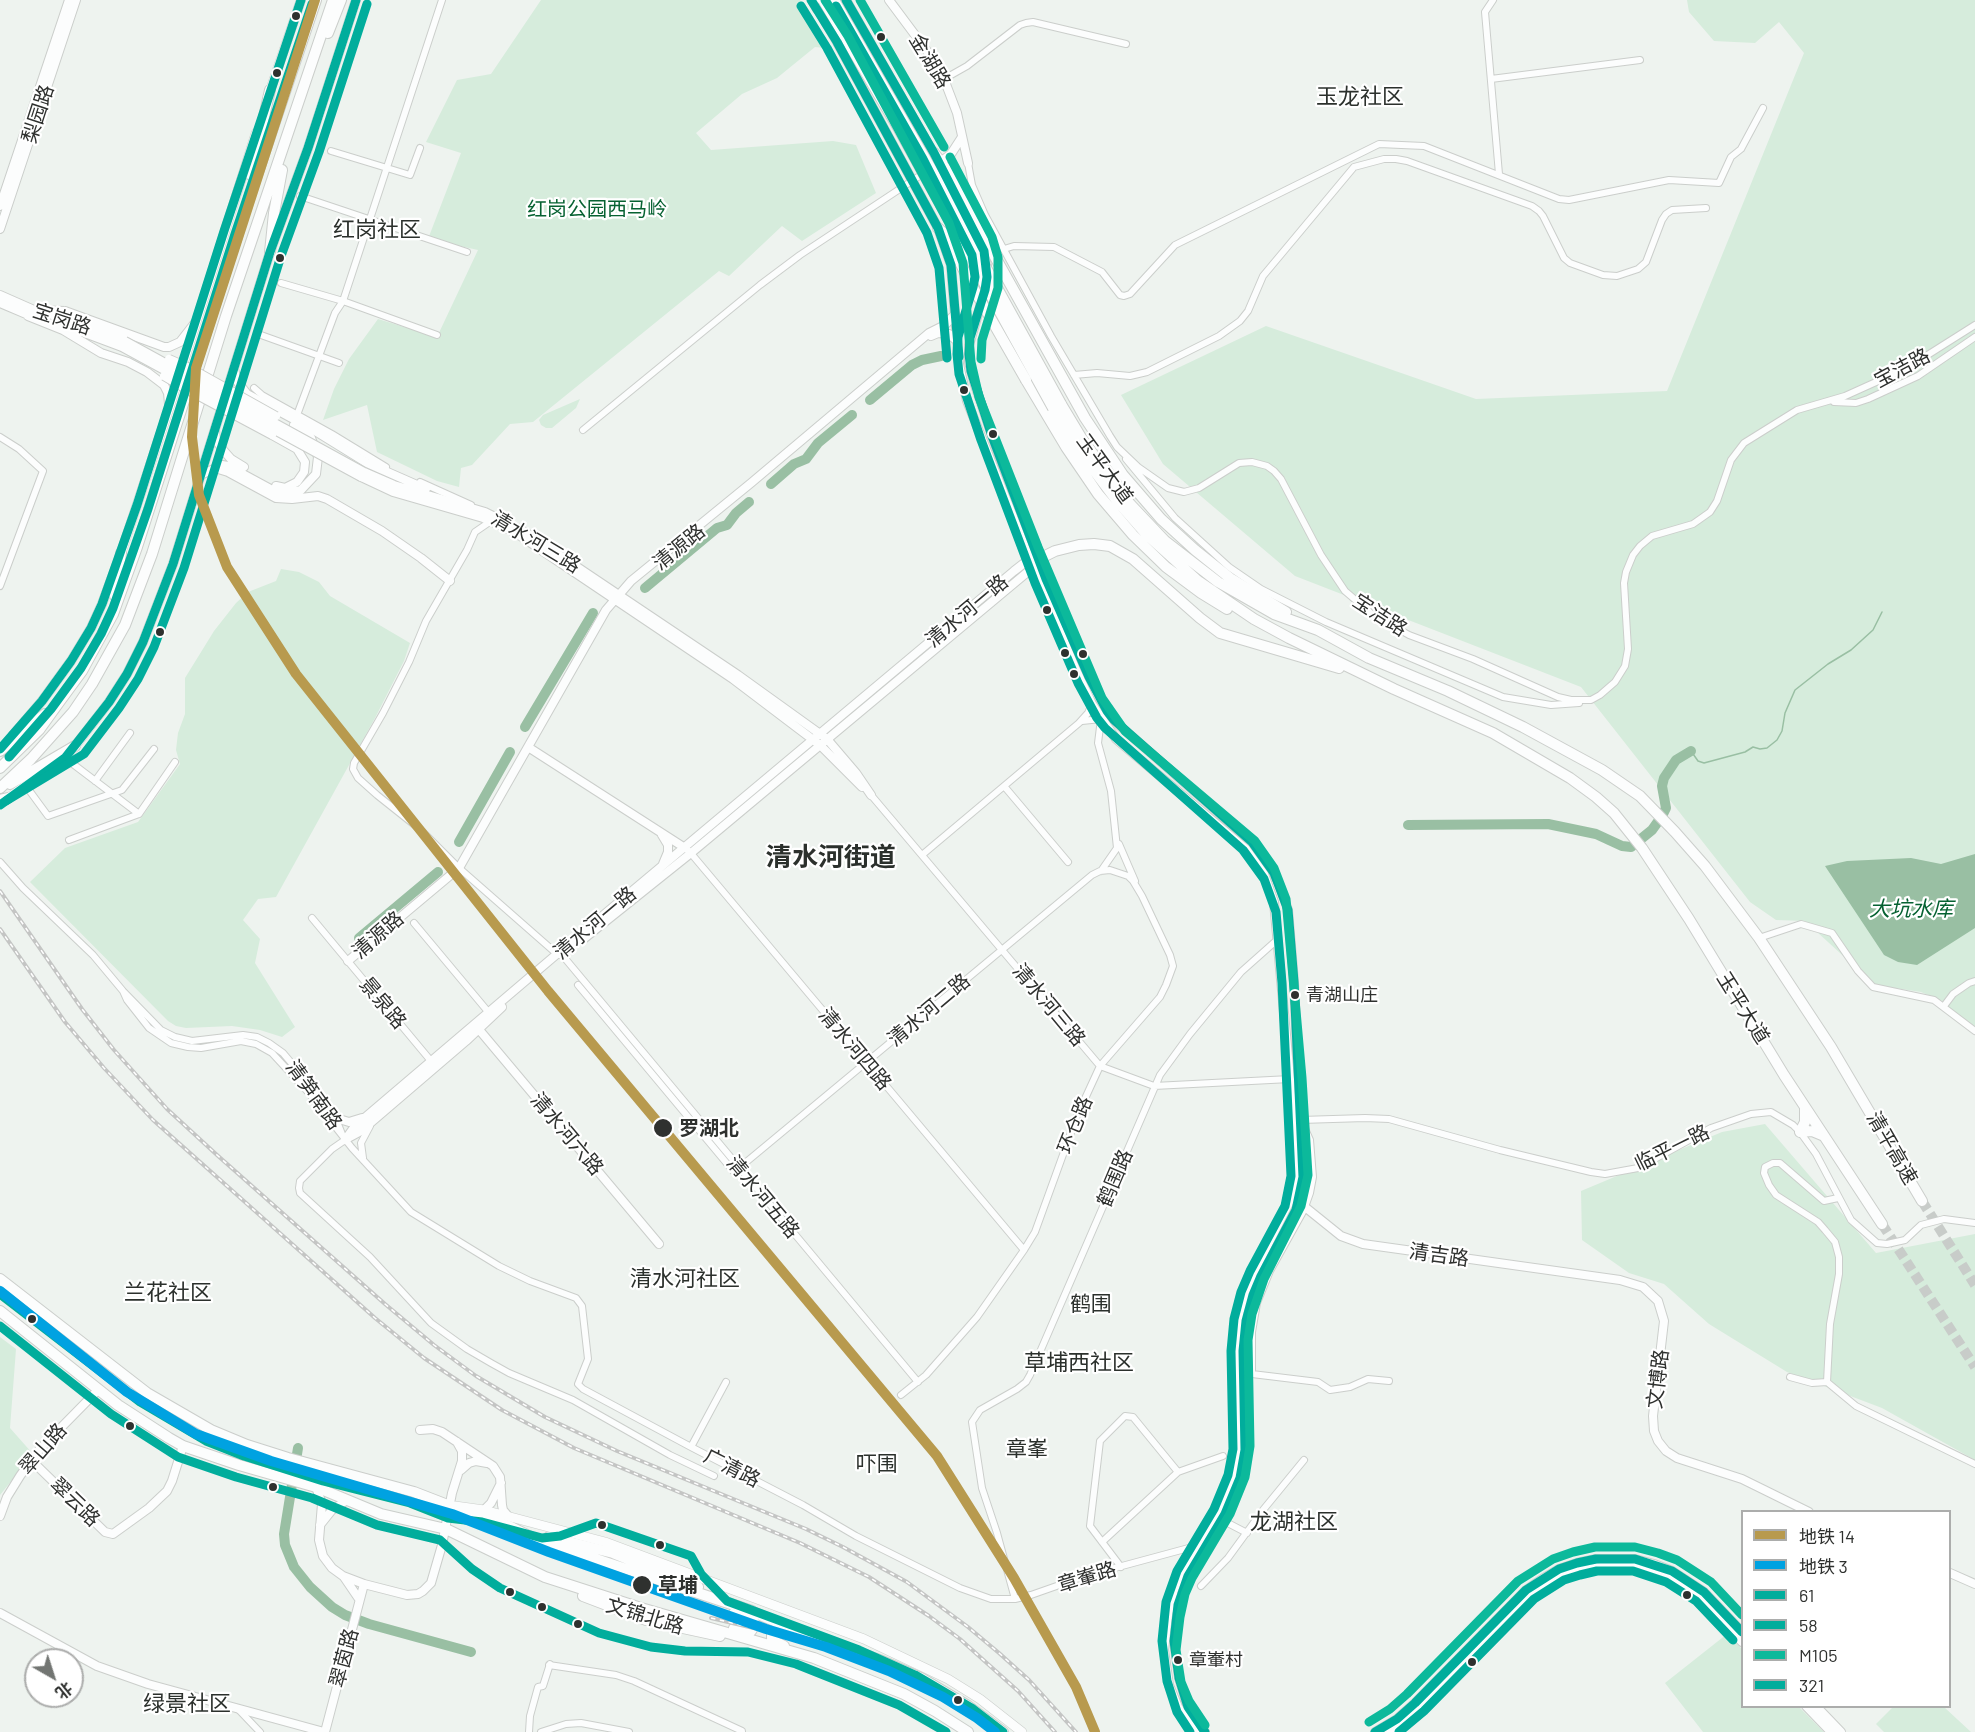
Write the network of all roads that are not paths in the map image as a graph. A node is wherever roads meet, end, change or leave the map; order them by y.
1 (69, 0) edge
2 (75, 0) edge
3 (301, 0) edge
4 (316, 0) edge
5 (333, 0) edge
6 (341, 0) edge
7 (356, 0) edge
8 (442, 0) edge
9 (834, 0) edge
10 (846, 0) edge
11 (889, 0) edge
12 (1493, 0) edge
13 (817, 2) edge
14 (1125, 44) dead end
15 (1640, 60) dead end
16 (312, 66) junction
17 (944, 79) junction
18 (1491, 79) junction
19 (270, 90) junction
20 (1762, 108) dead end
21 (962, 137) junction
22 (285, 146) junction
23 (420, 147) dead end
24 (331, 151) dead end
25 (940, 159) junction
26 (968, 163) junction
27 (387, 168) junction
28 (1499, 174) junction
29 (913, 181) junction
30 (300, 196) dead end
31 (248, 202) junction
32 (0, 206) edge
33 (1706, 208) dead end
34 (370, 219) junction
35 (939, 228) junction
36 (0, 229) edge
37 (1004, 249) junction
38 (270, 252) junction
39 (467, 252) dead end
40 (281, 283) dead end
41 (0, 295) edge
42 (343, 301) junction
43 (0, 303) edge
44 (31, 313) junction
45 (955, 314) junction
46 (196, 321) junction
47 (1975, 325) edge
48 (261, 335) dead end
49 (436, 335) dead end
50 (1975, 337) edge
51 (957, 341) junction
52 (123, 344) junction
53 (318, 356) junction
54 (339, 363) dead end
55 (234, 369) junction
56 (1074, 375) junction
57 (254, 388) dead end
58 (1824, 402) junction
59 (1057, 406) junction
60 (168, 411) junction
61 (297, 415) junction
62 (215, 430) junction
63 (583, 430) dead end
64 (0, 437) edge
65 (1117, 447) junction
66 (215, 468) junction
67 (363, 475) junction
68 (201, 476) junction
69 (456, 503) junction
70 (490, 516) junction
71 (121, 553) junction
72 (1034, 563) junction
73 (450, 581) junction
74 (0, 586) edge
75 (619, 598) junction
76 (113, 614) junction
77 (1318, 630) junction
78 (1339, 668) junction
79 (1394, 689) junction
80 (1591, 700) junction
81 (1092, 704) junction
82 (57, 705) junction
83 (1101, 719) junction
84 (1079, 723) junction
85 (130, 733) dead end
86 (820, 740) junction
87 (75, 746) junction
88 (529, 748) junction
89 (154, 749) dead end
90 (0, 750) edge
91 (65, 758) junction
92 (175, 762) dead end
93 (0, 768) edge
94 (95, 781) junction
95 (26, 786) junction
96 (1004, 786) junction
97 (113, 795) junction
98 (871, 795) joint
99 (2, 796) edge
100 (139, 814) junction
101 (658, 830) junction
102 (69, 840) dead end
103 (1117, 840) junction
104 (688, 850) junction
105 (922, 855) junction
106 (0, 862) edge
107 (1068, 862) dead end
108 (460, 869) junction
109 (658, 870) junction
110 (1100, 871) junction
111 (1142, 896) junction
112 (312, 918) dead end
113 (414, 923) dead end
114 (1759, 938) junction
115 (1278, 940) junction
116 (1002, 950) junction
117 (560, 955) junction
118 (1279, 955) junction
119 (1292, 956) junction
120 (348, 961) junction
121 (1975, 981) edge
122 (578, 985) dead end
123 (123, 992) junction
124 (1944, 1006) junction
125 (490, 1014) junction
126 (477, 1026) junction
127 (1975, 1031) edge
128 (431, 1061) junction
129 (866, 1063) junction
130 (1100, 1066) junction
131 (1290, 1079) junction
132 (1154, 1086) junction
133 (1805, 1107) junction
134 (331, 1114) junction
135 (374, 1115) junction
136 (1301, 1120) junction
137 (1800, 1132) junction
138 (1824, 1136) junction
139 (345, 1140) junction
140 (366, 1164) junction
141 (737, 1170) junction
142 (1838, 1198) junction
143 (1922, 1201) tunnel mouth
144 (1305, 1207) junction
145 (1975, 1223) edge
146 (1882, 1224) tunnel mouth
147 (659, 1244) dead end
148 (1024, 1251) junction
149 (1584, 1275) joint
150 (0, 1279) edge
151 (0, 1311) edge
152 (1790, 1377) dead end
153 (1389, 1381) dead end
154 (726, 1382) dead end
155 (918, 1382) junction
156 (1827, 1382) junction
157 (98, 1390) junction
158 (901, 1395) dead end
159 (420, 1430) dead end
160 (457, 1442) junction
161 (183, 1446) junction
162 (691, 1447) junction
163 (1223, 1456) dead end
164 (32, 1460) junction
165 (1305, 1460) dead end
166 (489, 1463) junction
167 (1975, 1464) edge
168 (461, 1470) junction
169 (1178, 1472) junction
170 (714, 1476) dead end
171 (501, 1483) junction
172 (316, 1487) junction
173 (346, 1500) junction
174 (450, 1506) junction
175 (484, 1510) junction
176 (1805, 1510) edge
177 (0, 1516) edge
178 (1222, 1520) junction
179 (508, 1521) junction
180 (320, 1525) junction
181 (446, 1529) junction
182 (1246, 1533) junction
183 (1102, 1542) junction
184 (1196, 1546) junction
185 (1121, 1567) junction
186 (627, 1570) junction
187 (1951, 1574) edge
188 (343, 1576) junction
189 (545, 1577) junction
190 (364, 1584) junction
191 (1975, 1584) edge
192 (1201, 1586) dead end
193 (359, 1599) junction
194 (1016, 1599) junction
195 (622, 1602) junction
196 (752, 1611) junction
197 (0, 1613) edge
198 (1741, 1630) edge
199 (798, 1631) junction
200 (750, 1640) junction
201 (1741, 1640) edge
202 (800, 1653) junction
203 (1807, 1708) edge
204 (1817, 1708) edge
205 (239, 1709) junction
206 (260, 1732) edge
207 (325, 1732) edge
208 (529, 1732) edge
209 (541, 1732) edge
210 (629, 1732) edge
211 (741, 1732) edge
212 (968, 1732) edge
213 (1004, 1732) edge
214 (1022, 1732) edge
215 (1195, 1732) edge
216 (1205, 1732) edge
217 (1375, 1732) edge
218 (1389, 1732) edge
219 (1831, 1732) edge
220 (1841, 1732) edge

1 - 32 street, 梨园路
2 - 36 street, 梨园路
3 - 19 main road
4 - 31 highway
5 - 16 highway
6 - 16 highway
7 - 38 main road
8 - 27 street
9 - 59 highway, 玉平大道, bridge
10 - 25 street
11 - 17 street, 金湖路
12 - 18 street
13 - 29 street
13 - 59 highway, 玉平大道, bridge
14 - 17 street
15 - 18 street
16 - 22 highway
17 - 21 street, 金湖路
18 - 28 street
19 - 31 highway
19 - 46 main road
20 - 28 street
21 - 25 street
21 - 26 street, 金湖路
22 - 38 highway
22 - 99 highway
23 - 27 street
24 - 27 street
25 - 26 street
25 - 29 street
25 - 72 street
25 - 77 highway
26 - 37 street, 宝洁路
27 - 34 street
28 - 37 street
29 - 35 street
29 - 63 street
30 - 34 street
31 - 76 highway
33 - 56 street
34 - 39 street
34 - 42 street
35 - 45 street
35 - 78 highway, bridge
37 - 56 street, 宝洁路
38 - 55 main road
40 - 42 street
41 - 44 street, 宝岗路
42 - 49 street
42 - 53 street
43 - 44 street, 宝岗路
44 - 46 street
44 - 52 street, 宝岗路
44 - 60 street
45 - 51 street
45 - 75 street, 清源路
46 - 60 main road
47 - 58 street, 宝洁路
48 - 53 street
50 - 58 street, 宝洁路
51 - 72 street
51 - 75 street, 清源路
52 - 62 street, bridge
52 - 66 street, bridge
52 - 67 street, 清水河三路, bridge
53 - 54 street
53 - 61 street
55 - 62 main road
55 - 69 street
56 - 65 street, 宝洁路
57 - 61 street
58 - 80 street, 宝洁路
59 - 77 highway, 玉平大道
59 - 79 highway, 玉平大道
60 - 71 main road
61 - 70 street
62 - 68 main road
64 - 74 street
65 - 80 street
65 - 80 street, 宝洁路
66 - 68 street
66 - 73 street
67 - 69 street, 清水河三路
67 - 70 street, 清水河三路
68 - 87 main road
69 - 70 street, 清水河三路
70 - 73 street
70 - 75 street, 清水河三路
71 - 76 highway
71 - 90 main road
72 - 78 highway
72 - 81 street
72 - 86 street, 清水河一路
72 - 119 street
73 - 108 street, 清水河五路
75 - 86 street, 清水河三路
75 - 88 street, 清源路
76 - 82 highway
77 - 114 highway, 玉平大道
78 - 79 highway
79 - 133 highway, 玉平大道
81 - 83 street
81 - 84 street
82 - 90 highway
82 - 93 highway
83 - 84 street
83 - 103 street
83 - 115 street
84 - 96 street
85 - 94 street
86 - 98 street, 清水河三路
86 - 104 street, 清水河一路
87 - 91 main road
87 - 99 highway
88 - 101 street
88 - 108 street, 清源路
89 - 97 street
91 - 94 street
91 - 95 main road
92 - 100 street
94 - 97 street
95 - 97 street
95 - 99 main road
96 - 105 street
96 - 107 street
97 - 100 street
98 - 105 street, 清水河三路
100 - 102 street
101 - 104 street
101 - 109 street
103 - 110 street
103 - 111 street
104 - 109 street, 清水河一路
104 - 117 street, 清水河一路
104 - 129 street, 清水河四路
105 - 116 street, 清水河三路
106 - 123 street, 清笋南路
108 - 117 street, 清水河五路
108 - 120 street, 清源路
109 - 117 street, 清水河一路
110 - 111 street, 环仓路
110 - 116 street, 清水河二路
111 - 130 street, 环仓路
112 - 120 street, 景泉路
113 - 125 street
114 - 124 street
114 - 143 highway, 清平高速
115 - 118 street
115 - 132 street, 鹤围路
116 - 129 street, 清水河二路
116 - 130 street, 清水河三路
117 - 125 street, 清水河一路
117 - 141 street, 清水河五路
118 - 119 street
118 - 131 street
119 - 136 street
120 - 128 street, 景泉路
121 - 124 street
122 - 141 street
123 - 134 street, 清笋南路
123 - 139 street, 清笋南路
124 - 127 street
125 - 126 street, 清水河一路
126 - 128 street, 清水河一路
126 - 135 street, 清水河一路
126 - 147 street, 清水河六路
128 - 135 street, 清水河一路
129 - 141 street, 清水河二路
129 - 148 street, 清水河四路
130 - 132 street, 清水河三路
130 - 148 street, 环仓路
131 - 132 street, 清水河三路
131 - 184 street
132 - 194 street, 鹤围路
133 - 137 highway
133 - 138 highway, 玉平大道
134 - 135 street
134 - 139 street, 清笋南路
135 - 139 street, 清水河一路
135 - 140 street
136 - 137 street, 临平一路
136 - 144 street
136 - 178 street
137 - 138 highway
137 - 142 street, 临平一路
138 - 146 highway
139 - 140 street
139 - 170 street
140 - 162 street, 广清路
141 - 155 street, 清水河五路
142 - 145 street, 临平一路
142 - 156 street
144 - 149 street, 清吉路
144 - 153 street
148 - 155 street, 环仓路
149 - 176 street, 文博路
150 - 174 highway, 文锦北路
151 - 157 highway
152 - 156 street
154 - 162 street
155 - 158 street, 环仓路
156 - 167 street
157 - 161 highway
157 - 164 street, 翠山路
159 - 160 street
160 - 166 street
160 - 168 street
161 - 164 street, 翠云路
161 - 172 highway, 文锦北路
162 - 194 street, 广清路
163 - 169 street
164 - 177 street, 翠山路
165 - 182 street
166 - 168 street
166 - 171 street
168 - 174 street
169 - 183 street
169 - 183 street
171 - 175 street
171 - 179 street
172 - 173 highway, 文锦北路
172 - 180 street
173 - 180 street
173 - 181 highway, 文锦北路
174 - 175 main road
174 - 179 highway, 文锦北路
174 - 181 street
175 - 179 main road
178 - 182 street
178 - 216 street
179 - 186 highway, 文锦北路
179 - 196 highway
179 - 214 main road
180 - 188 street
181 - 189 highway, 文锦北路
181 - 190 street
182 - 192 street
183 - 185 street
184 - 185 street, 章輋路
184 - 215 street
185 - 194 street, 章輋路
186 - 195 highway
186 - 196 highway, 文锦北路
187 - 191 street
188 - 190 street
188 - 193 street
189 - 195 highway, 文锦北路
189 - 200 highway, 文锦北路
190 - 193 street, 翠茵路
193 - 207 street, 翠茵路
195 - 200 highway, 文锦北路
196 - 199 highway
197 - 205 street
198 - 217 street
199 - 202 highway
199 - 213 highway
200 - 202 highway
201 - 218 street
202 - 212 highway
203 - 219 street
204 - 220 street
205 - 206 street
205 - 207 street
208 - 211 street
209 - 210 street

